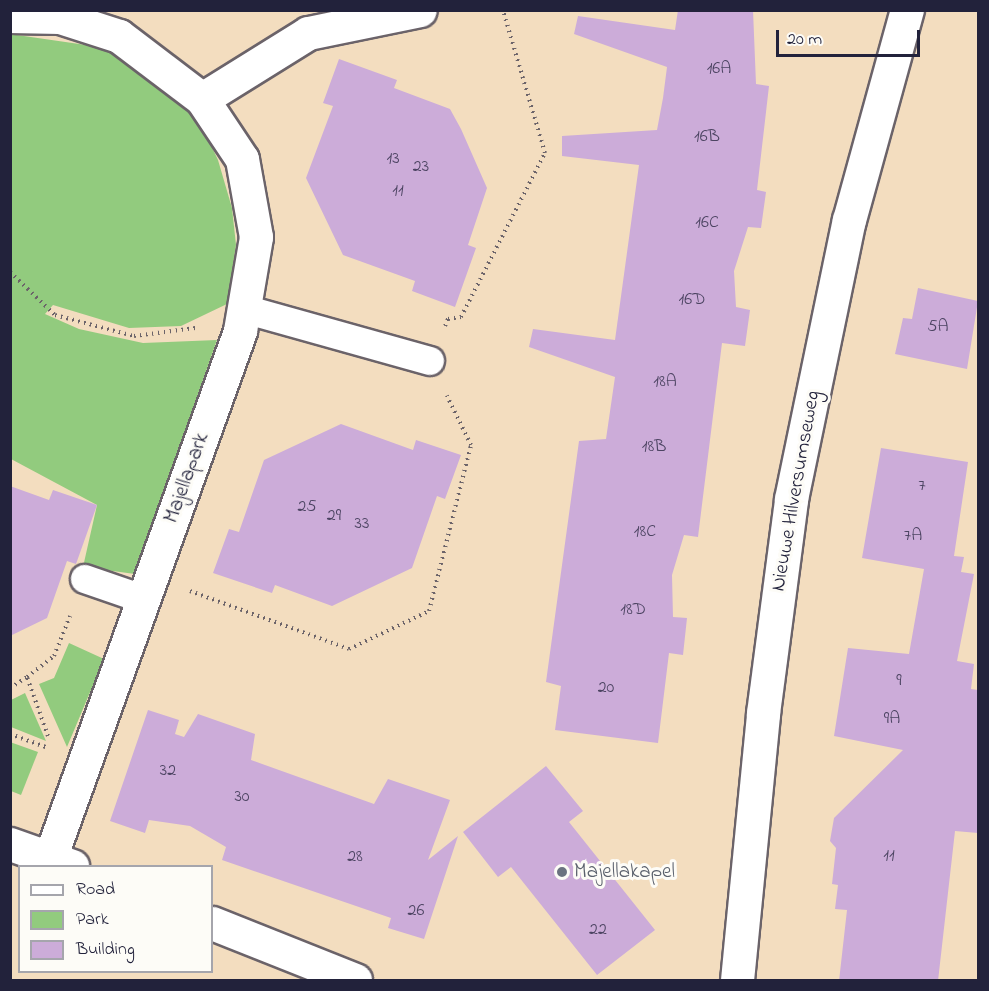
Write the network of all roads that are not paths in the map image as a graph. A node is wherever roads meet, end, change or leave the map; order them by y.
1 (420, 10) edge
2 (907, 10) edge
3 (10, 16) edge
4 (202, 99) junction
5 (244, 309) junction
6 (430, 361) road end
7 (85, 579) road end
8 (147, 588) junction
9 (10, 844) edge
10 (61, 862) edge
11 (213, 923) edge
12 (355, 981) edge
13 (737, 981) edge

1 - 4 street
2 - 13 street, Nieuwe Hilversumseweg
3 - 4 street, Majellapark
4 - 5 street, Majellapark
5 - 6 lane
5 - 8 street, Majellapark
7 - 8 lane
8 - 10 street, Majellapark
9 - 10 street
11 - 12 street

